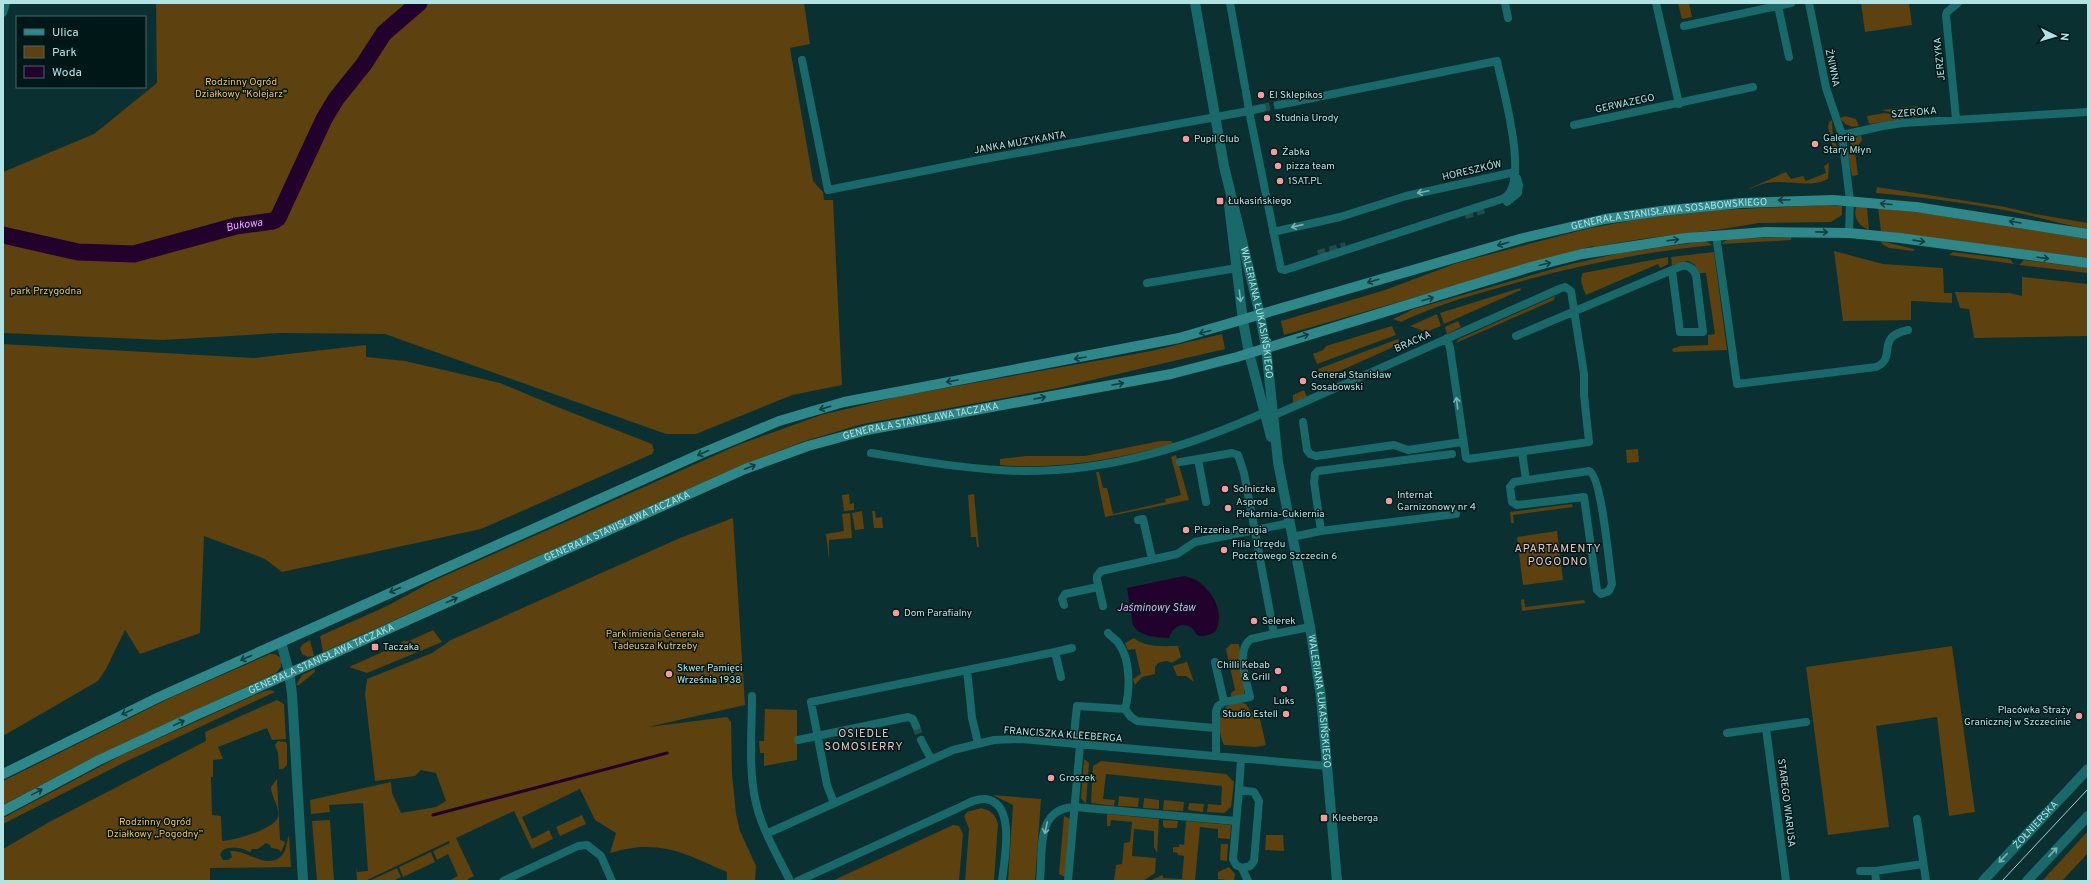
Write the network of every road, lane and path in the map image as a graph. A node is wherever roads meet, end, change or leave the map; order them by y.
1 (6, 3) edge
2 (1195, 3) edge
3 (1230, 3) edge
4 (1505, 3) edge
5 (1656, 3) edge
6 (1791, 3) edge
7 (1809, 3) edge
8 (1958, 3) edge
9 (1778, 6) junction
10 (3, 13) edge
11 (1508, 18) dead end
12 (1684, 26) dead end
13 (1789, 57) dead end
14 (802, 60) dead end
15 (1753, 87) dead end
16 (1679, 104) junction
17 (1278, 105) tunnel mouth
18 (1262, 108) tunnel mouth
19 (1249, 111) junction
20 (2088, 112) edge
21 (1216, 117) junction
22 (1956, 119) junction
23 (1574, 125) dead end
24 (1842, 135) junction
25 (1224, 166) junction
26 (1516, 172) junction
27 (1850, 201) junction
28 (1486, 209) tunnel mouth
29 (1273, 232) junction
30 (1849, 233) junction
31 (2088, 234) edge
32 (1716, 235) junction
33 (1318, 254) tunnel mouth
34 (1279, 262) junction
35 (2088, 264) edge
36 (1237, 268) junction
37 (1672, 270) junction
38 (1147, 283) dead end
39 (1575, 311) junction
40 (1260, 315) junction
41 (1243, 321) junction
42 (1908, 330) dead end
43 (1516, 336) dead end
44 (1447, 338) junction
45 (1266, 347) junction
46 (1249, 353) junction
47 (1269, 414) junction
48 (1303, 422) dead end
49 (1462, 442) junction
50 (1522, 452) junction
51 (871, 453) dead end
52 (1452, 454) dead end
53 (1198, 459) junction
54 (1180, 462) dead end
55 (1526, 480) junction
56 (1206, 502) dead end
57 (1456, 514) dead end
58 (1138, 520) dead end
59 (1290, 523) junction
60 (1254, 530) junction
61 (1320, 531) junction
62 (1292, 537) junction
63 (1152, 559) junction
64 (1098, 587) junction
65 (1064, 605) dead end
66 (1103, 606) dead end
67 (1310, 627) junction
68 (1108, 633) dead end
69 (1274, 634) junction
70 (281, 642) junction
71 (1072, 648) dead end
72 (1055, 652) junction
73 (1215, 662) dead end
74 (967, 670) junction
75 (289, 672) junction
76 (1061, 677) dead end
77 (752, 696) dead end
78 (1224, 702) junction
79 (1125, 709) junction
80 (1806, 722) dead end
81 (916, 726) tunnel mouth
82 (1215, 728) junction
83 (1766, 728) junction
84 (1727, 733) dead end
85 (818, 736) junction
86 (798, 740) dead end
87 (921, 740) tunnel mouth
88 (978, 743) junction
89 (1076, 745) junction
90 (1216, 756) junction
91 (931, 759) junction
92 (1242, 759) junction
93 (1328, 766) junction
94 (2088, 769) edge
95 (3, 774) edge
96 (1239, 790) junction
97 (834, 803) junction
98 (1074, 808) junction
99 (3, 811) edge
100 (2088, 816) edge
101 (1918, 819) dead end
102 (1236, 821) junction
103 (768, 833) junction
104 (1923, 864) junction
105 (1242, 868) junction
106 (1860, 871) dead end
107 (1875, 871) junction
108 (303, 881) edge
109 (503, 881) edge
110 (612, 881) edge
111 (790, 881) edge
112 (798, 881) edge
113 (1002, 881) edge
114 (1040, 881) edge
115 (1068, 881) edge
116 (1248, 881) edge
117 (1337, 881) edge
118 (1786, 881) edge
119 (1876, 881) edge
120 (1926, 881) edge
121 (1983, 881) edge
122 (2027, 881) edge

1 - 10 street
2 - 21 street, WALERIANA ŁUKASIŃSKIEGO
3 - 19 street
4 - 11 street
5 - 16 street
6 - 9 street
7 - 24 street, ŻNIWNA
8 - 22 street, JERZYKA
9 - 12 street
9 - 13 street
14 - 21 street, JANKA MUZYKANTA
15 - 16 street, GERWAZEGO
16 - 23 street, GERWAZEGO
17 - 26 street, HORESZKÓW
18 - 19 street
19 - 21 street
19 - 29 street
20 - 22 street, SZEROKA
21 - 25 street, WALERIANA ŁUKASIŃSKIEGO
22 - 24 street, SZEROKA
24 - 27 street
25 - 36 street, WALERIANA ŁUKASIŃSKIEGO
25 - 40 street, WALERIANA ŁUKASIŃSKIEGO
26 - 28 street
26 -> 29 street, HORESZKÓW
26 - 34 street
27 - 30 street
31 -> 27 main road, GENERAŁA STANISŁAWA SOSABOWSKIEGO
27 -> 40 main road, GENERAŁA STANISŁAWA SOSABOWSKIEGO
29 - 34 street
32 -> 30 main road
30 -> 35 main road
32 - 42 street
45 -> 32 main road
33 - 34 street
36 - 38 street, WALERIANA ŁUKASIŃSKIEGO
36 -> 41 street, WALERIANA ŁUKASIŃSKIEGO
37 - 37 street
37 - 39 street
39 - 43 street
39 - 44 street, BRACKA
39 - 50 street
40 - 41 main road
40 - 45 street, WALERIANA ŁUKASIŃSKIEGO
41 - 46 street, WALERIANA ŁUKASIŃSKIEGO
41 -> 70 main road
44 - 47 street, BRACKA
49 -> 44 street
45 - 46 main road, GENERAŁA STANISŁAWA TACZAKA
45 - 47 street, WALERIANA ŁUKASIŃSKIEGO
46 - 47 street, WALERIANA ŁUKASIŃSKIEGO
75 -> 46 main road, GENERAŁA STANISŁAWA TACZAKA
47 - 51 street, BRACKA
47 - 59 street, WALERIANA ŁUKASIŃSKIEGO
48 - 49 street
49 - 50 street
50 - 55 street
52 - 61 street
53 - 54 street
53 - 56 street
53 - 60 street
55 - 55 street
57 - 61 street
58 - 63 street
59 - 60 street
59 - 62 street, WALERIANA ŁUKASIŃSKIEGO
60 - 63 street
60 - 69 street
61 - 62 street
62 - 67 street, WALERIANA ŁUKASIŃSKIEGO
63 - 64 street
64 - 65 street
64 - 66 street
67 - 69 street
67 - 93 street, WALERIANA ŁUKASIŃSKIEGO
68 - 79 street
69 - 78 street
70 - 75 street
70 -> 95 main road
71 - 72 street
72 - 74 street
72 - 76 street
73 - 78 street
74 - 85 street
74 - 88 street
99 -> 75 main road, GENERAŁA STANISŁAWA TACZAKA
75 - 108 street
77 - 103 street
78 - 82 street
79 - 82 street
79 - 89 street
80 - 83 street
81 - 85 street
82 - 90 street
83 - 84 street
83 - 118 street, STAREGO WIARUSA
85 - 86 street
85 - 97 street
87 - 91 street
88 - 89 street, FRANCISZKA KLEEBERGA
88 - 91 street, FRANCISZKA KLEEBERGA
89 - 90 street, FRANCISZKA KLEEBERGA
89 - 98 street
90 - 92 street, FRANCISZKA KLEEBERGA
91 - 97 street, FRANCISZKA KLEEBERGA
92 - 93 street, FRANCISZKA KLEEBERGA
92 - 96 street
93 - 117 street, WALERIANA ŁUKASIŃSKIEGO
94 -> 121 street, ŻOŁNIERSKA
96 - 102 street
96 - 105 street
97 - 103 street, FRANCISZKA KLEEBERGA
98 - 102 street
98 -> 114 street
98 - 115 street
122 -> 100 street
101 - 104 street
102 - 105 street
103 - 111 street
104 - 107 street
104 - 120 street
105 - 116 street
106 - 107 street
107 - 119 street
109 - 110 street
112 - 113 street

